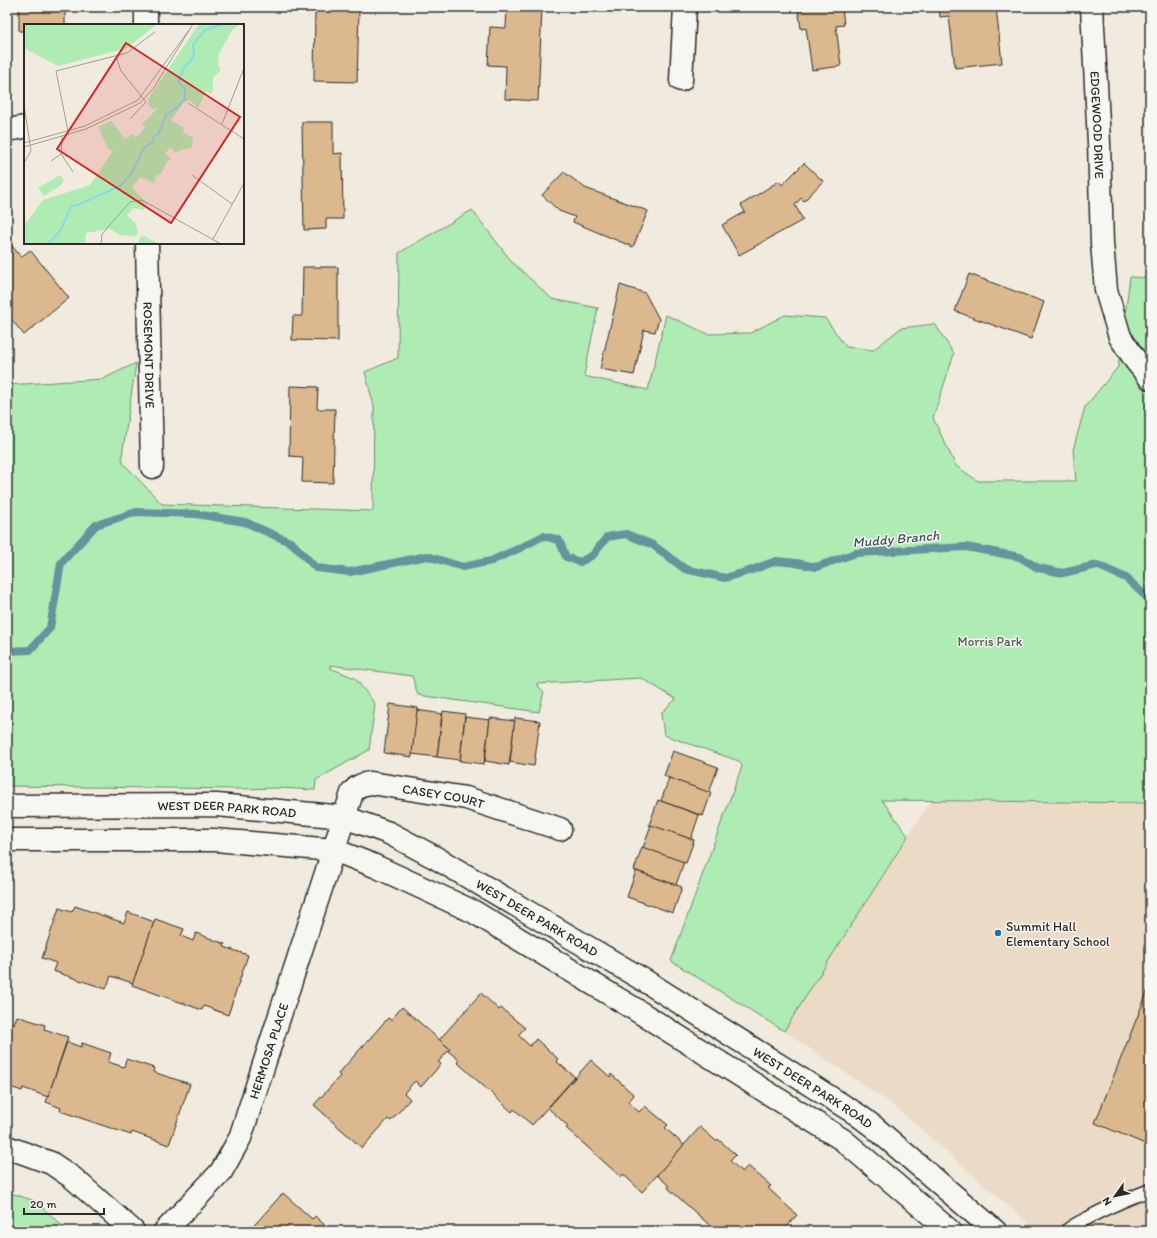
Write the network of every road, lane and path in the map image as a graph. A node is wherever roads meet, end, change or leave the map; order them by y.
1 (146, 7) edge
2 (685, 7) edge
3 (1092, 7) edge
4 (146, 24) edge
5 (681, 80) dead end
6 (24, 127) edge
7 (7, 130) edge
8 (147, 244) edge
9 (1150, 378) edge
10 (152, 467) dead end
11 (7, 806) edge
12 (344, 817) junction
13 (560, 829) dead end
14 (7, 840) edge
15 (334, 850) junction
16 (7, 1147) edge
17 (1150, 1190) edge
18 (984, 1228) edge
19 (133, 1231) edge
20 (165, 1231) edge
21 (950, 1231) edge
22 (1066, 1231) edge

1 - 4 street
2 - 5 street
3 - 9 street, EDGEWOOD DRIVE
6 - 7 street
8 - 10 street, ROSEMONT DRIVE
11 - 12 street, WEST DEER PARK ROAD
12 - 13 street, CASEY COURT
12 - 15 street, CASEY COURT
12 - 18 street, WEST DEER PARK ROAD
14 - 15 street, WEST DEER PARK ROAD
15 - 20 street, HERMOSA PLACE
15 - 21 street, WEST DEER PARK ROAD
16 - 19 street
17 - 22 lane

